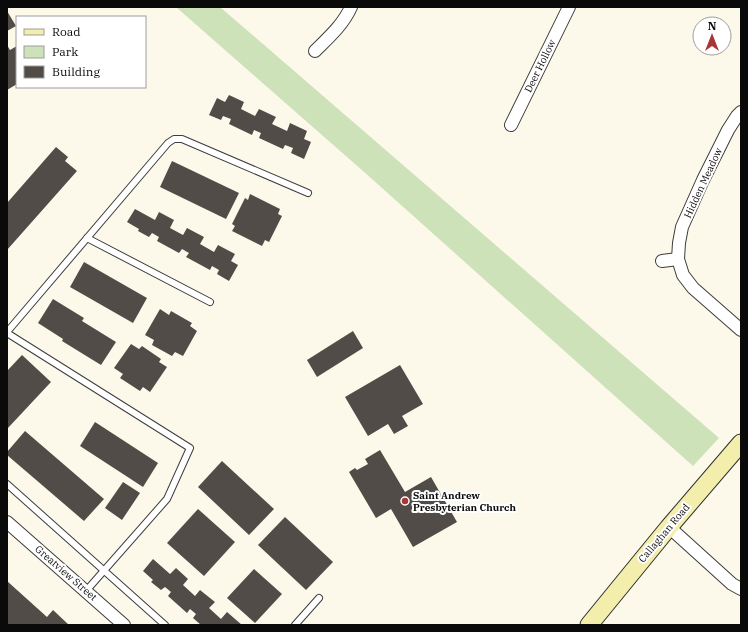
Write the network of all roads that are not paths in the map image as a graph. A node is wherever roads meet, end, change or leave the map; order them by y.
1 (351, 7) edge
2 (569, 7) edge
3 (315, 51) dead end
4 (741, 112) edge
5 (511, 125) dead end
6 (308, 193) dead end
7 (87, 238) junction
8 (678, 259) junction
9 (662, 260) dead end
10 (210, 302) dead end
11 (741, 330) edge
12 (7, 333) edge
13 (741, 443) edge
14 (7, 484) edge
15 (7, 522) edge
16 (669, 527) junction
17 (104, 571) junction
18 (741, 589) edge
19 (86, 591) junction
20 (319, 598) dead end
21 (124, 625) edge
22 (165, 625) edge
23 (295, 625) edge
24 (589, 625) edge

1 - 3 street
2 - 5 street, Deer Hollow
4 - 8 street, Hidden Meadow
6 - 7 lane
7 - 10 lane
7 - 12 lane
8 - 9 street
8 - 11 street, Hidden Meadow
12 - 17 lane
13 - 16 main road, Callaghan Road
14 - 17 lane
15 - 19 street, Greatview Street
16 - 18 street
16 - 24 main road, Callaghan Road
17 - 19 lane
17 - 22 lane
19 - 21 street, Greatview Street
20 - 23 lane

